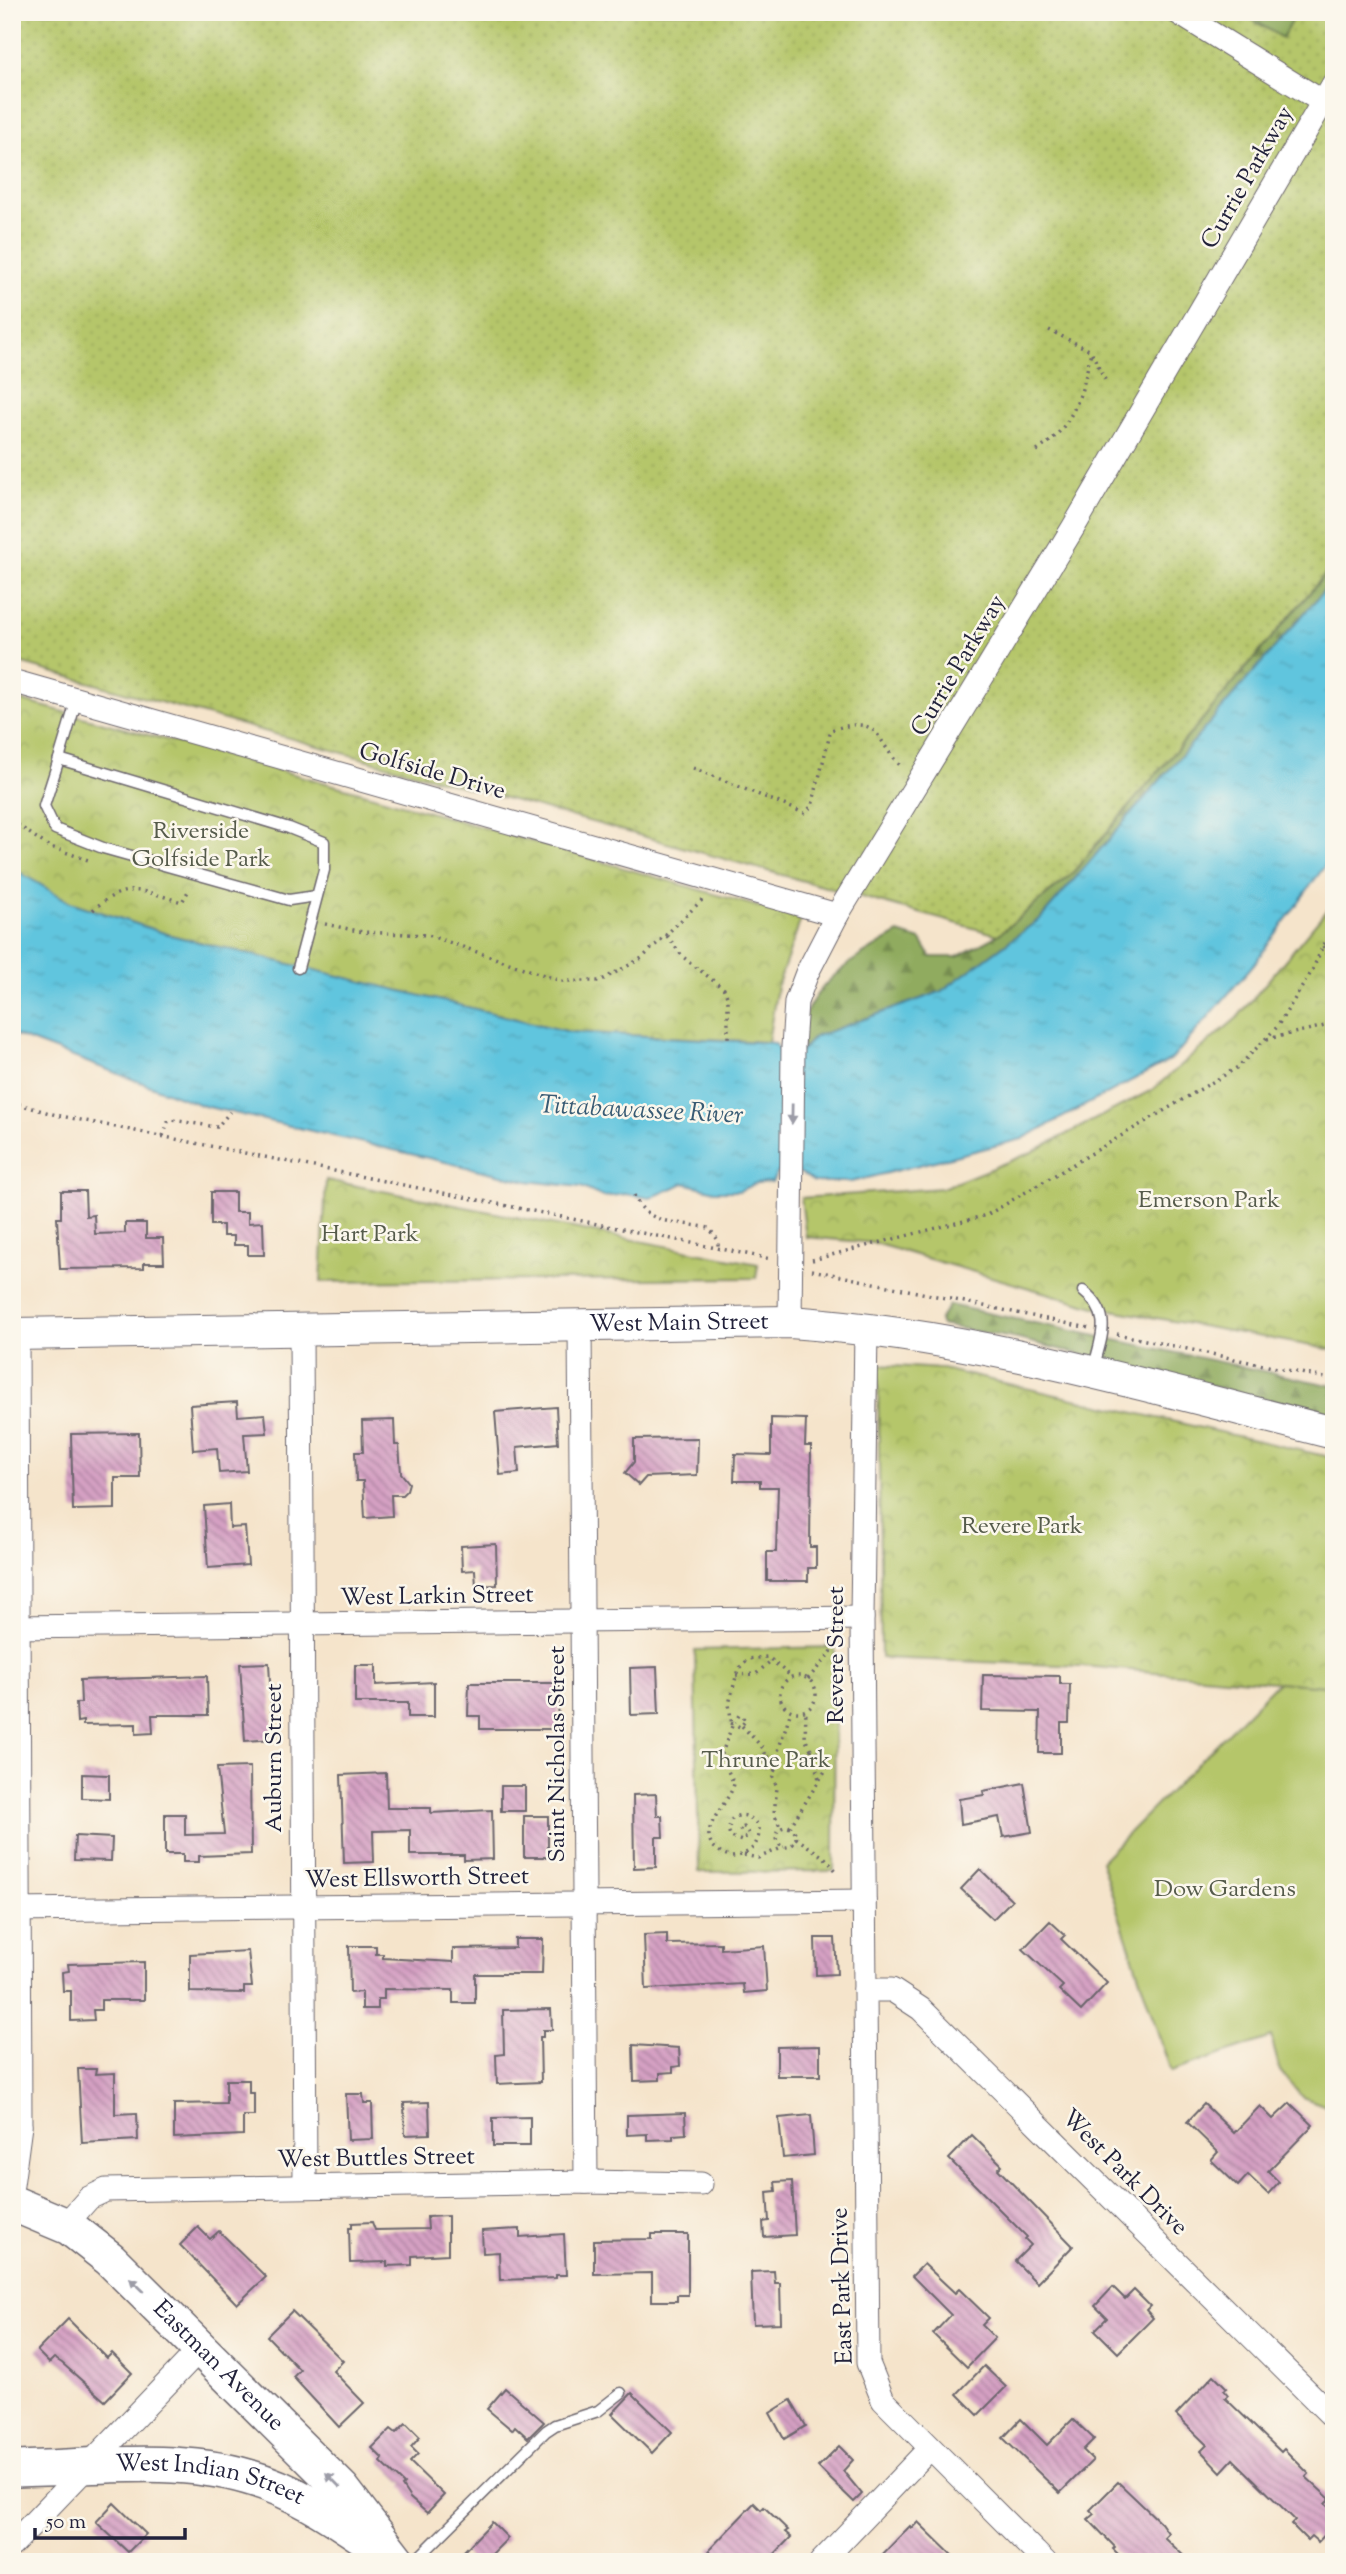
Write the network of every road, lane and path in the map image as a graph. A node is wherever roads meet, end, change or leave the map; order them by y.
1 (1177, 12) edge
2 (1328, 93) edge
3 (1049, 330) dead end
4 (1091, 351) junction
5 (1107, 384) dead end
6 (1037, 451) dead end
7 (12, 681) edge
8 (78, 697) junction
9 (59, 759) junction
10 (693, 768) dead end
11 (903, 768) dead end
12 (12, 821) edge
13 (100, 864) dead end
14 (177, 884) dead end
15 (316, 896) junction
16 (715, 904) dead end
17 (93, 910) dead end
18 (837, 915) junction
19 (1334, 920) edge
20 (310, 921) junction
21 (667, 936) junction
22 (1323, 945) junction
23 (298, 968) dead end
24 (1334, 974) edge
25 (1334, 1024) edge
26 (728, 1039) dead end
27 (1265, 1040) junction
28 (12, 1102) edge
29 (230, 1112) dead end
30 (163, 1136) junction
31 (634, 1195) dead end
32 (718, 1250) junction
33 (789, 1266) junction
34 (1083, 1291) dead end
35 (790, 1322) junction
36 (580, 1325) junction
37 (300, 1329) junction
38 (866, 1329) junction
39 (1102, 1331) junction
40 (15, 1334) edge
41 (1093, 1373) junction
42 (1334, 1380) edge
43 (1334, 1433) edge
44 (862, 1619) junction
45 (584, 1622) junction
46 (300, 1625) junction
47 (16, 1627) edge
48 (838, 1644) dead end
49 (773, 1659) junction
50 (736, 1675) junction
51 (792, 1677) junction
52 (808, 1679) junction
53 (791, 1711) junction
54 (806, 1711) junction
55 (733, 1722) junction
56 (742, 1726) junction
57 (811, 1749) junction
58 (776, 1757) junction
59 (767, 1758) junction
60 (775, 1770) junction
61 (819, 1779) junction
62 (790, 1827) junction
63 (780, 1828) junction
64 (741, 1832) dead end
65 (796, 1838) junction
66 (784, 1847) junction
67 (744, 1854) junction
68 (838, 1873) dead end
69 (864, 1901) junction
70 (584, 1902) junction
71 (302, 1907) junction
72 (16, 1910) edge
73 (865, 1990) junction
74 (865, 2022) joint
75 (16, 2126) edge
76 (586, 2182) junction
77 (701, 2184) dead end
78 (12, 2185) edge
79 (305, 2186) junction
80 (12, 2203) edge
81 (65, 2225) junction
82 (201, 2348) junction
83 (621, 2393) dead end
84 (1334, 2418) edge
85 (930, 2448) junction
86 (85, 2468) junction
87 (12, 2469) edge
88 (12, 2544) edge
89 (399, 2560) edge
90 (821, 2562) edge
91 (1045, 2562) edge

1 - 2 street
2 - 18 street, Currie Parkway
3 - 4 path
4 - 5 path
4 - 6 path
7 - 8 street, Golfside Drive
8 - 9 lane
8 - 18 street, Golfside Drive
9 - 15 lane
9 - 15 lane
10 - 11 path
12 - 13 path
14 - 17 path
15 - 20 lane
16 - 21 path
18 -> 33 street, Currie Parkway
19 - 22 path
20 - 21 path
20 - 23 lane
21 - 26 path
22 - 24 path
22 - 27 path
25 - 27 path
27 - 33 path
28 - 30 path
29 - 30 path
30 - 32 path
31 - 32 path
32 - 33 path
33 - 35 street, Currie Parkway
33 - 39 path
34 - 39 lane
35 - 36 street, West Main Street
35 - 38 street, West Main Street
36 - 37 street, West Main Street
36 - 45 street, Saint Nicholas Street
37 - 40 street, West Main Street
37 - 46 street, Auburn Street
38 - 41 street, West Main Street
38 - 44 street, Revere Street
39 - 41 lane
39 - 42 path
40 - 47 street
41 - 43 street, West Main Street
44 - 45 street, West Larkin Street
44 - 69 street, Revere Street
45 - 46 street, West Larkin Street
45 - 70 street, Saint Nicholas Street
46 - 47 street, West Larkin Street
46 - 71 street, Auburn Street
47 - 72 street
48 - 52 path
49 - 50 path
49 - 50 path
49 - 51 path
50 - 55 path
51 - 52 path
51 - 53 path
52 - 54 path
53 - 54 path
53 - 58 path
54 - 57 path
55 - 56 path
55 - 56 path
55 - 67 path
56 - 59 path
57 - 61 path
57 - 61 path
58 - 59 path
58 - 60 path
59 - 60 path
60 - 63 path
61 - 62 path
62 - 63 path
62 - 65 path
63 - 66 path
64 - 67 path
65 - 66 path
65 - 68 path
66 - 67 path
69 - 70 street, West Ellsworth Street
69 - 73 street, Revere Street
70 - 71 street, West Ellsworth Street
70 - 76 street, Saint Nicholas Street
71 - 72 street, West Ellsworth Street
71 - 79 street, Auburn Street
72 - 75 street
73 - 74 street, Revere Street
73 - 84 street, West Park Drive
74 - 85 street, East Park Drive
75 - 78 street
76 - 77 street, West Buttles Street
76 - 79 street, West Buttles Street
79 - 81 street, West Buttles Street
80 - 81 main road, Eastman Avenue
82 -> 81 main road, Eastman Avenue
82 - 86 street
89 -> 82 main road, Eastman Avenue
83 - 89 lane
85 - 90 street
85 - 91 street, East Park Drive
86 - 87 main road, West Indian Street
86 - 88 street
86 - 89 main road, West Indian Street

